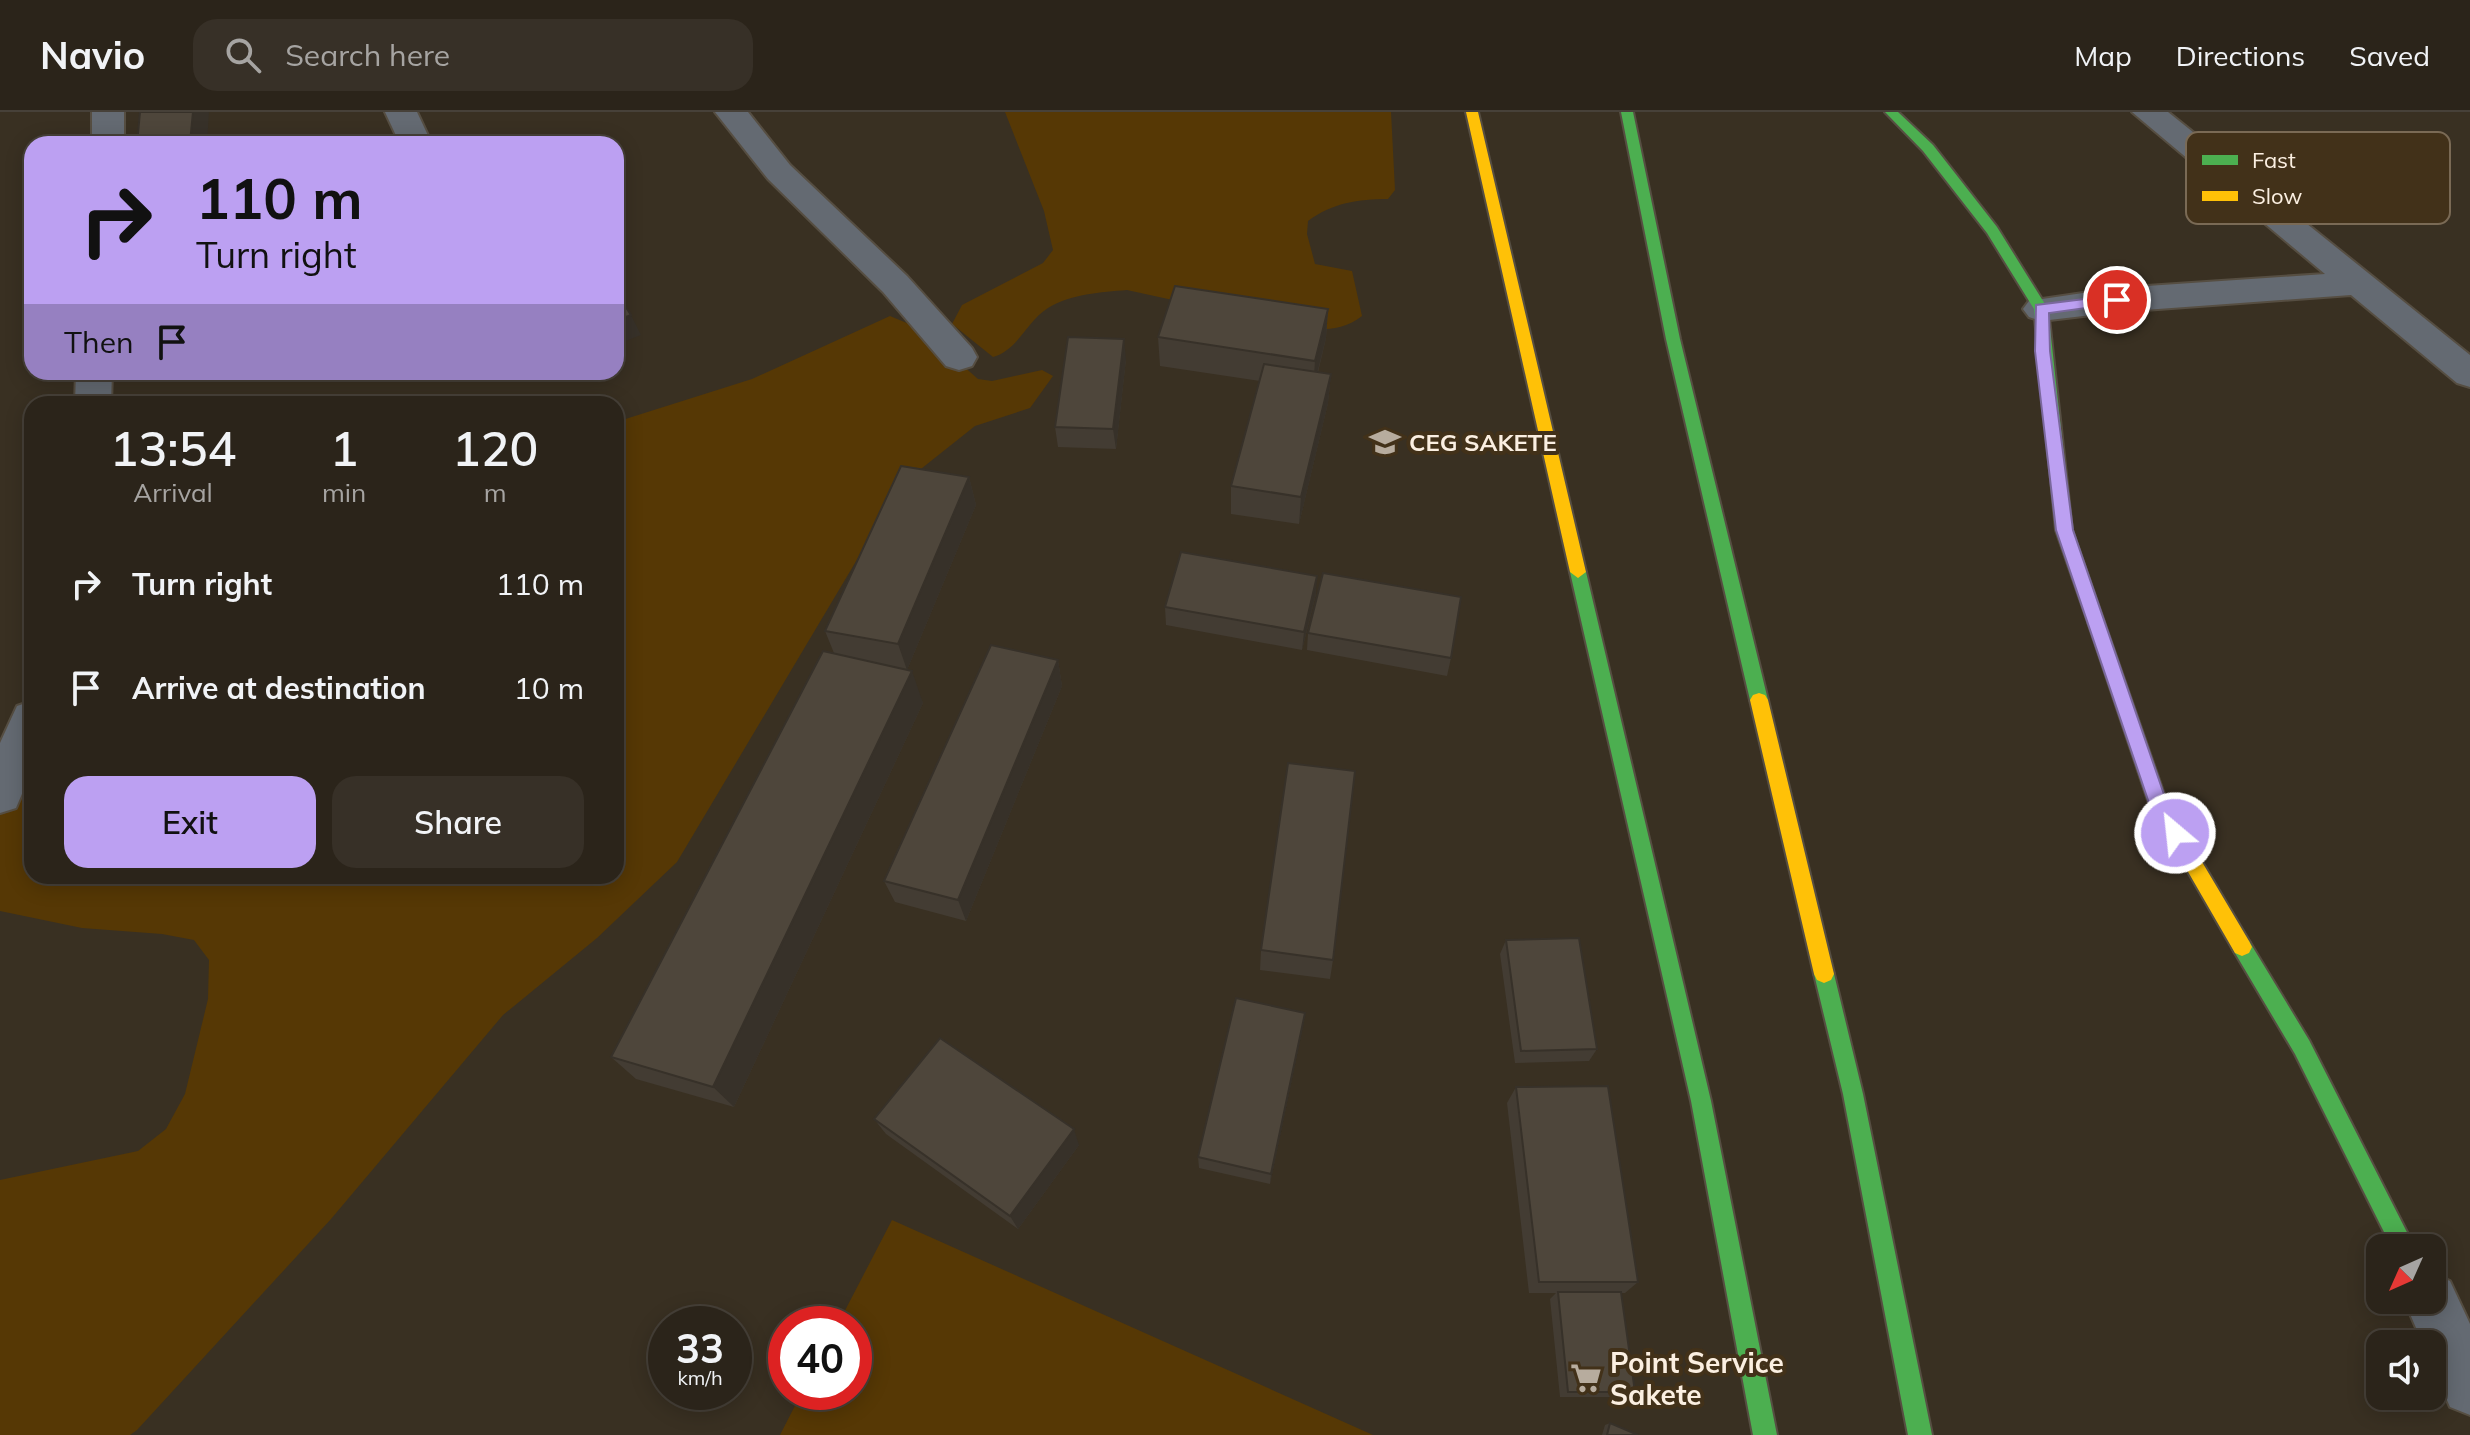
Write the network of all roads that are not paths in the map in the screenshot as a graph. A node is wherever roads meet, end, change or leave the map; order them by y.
1 (108, 112) edge
2 (401, 112) edge
3 (731, 112) edge
4 (1472, 112) edge
5 (1627, 112) edge
6 (1891, 112) edge
7 (2148, 112) edge
8 (108, 136) edge
9 (412, 136) edge
10 (2186, 143) edge
11 (2285, 224) edge
12 (2357, 283) junction
13 (2041, 309) junction
14 (959, 357) dead end
15 (2470, 374) edge
16 (24, 738) edge
17 (0, 794) edge
18 (2397, 1234) edge
19 (2437, 1314) edge
20 (2470, 1387) edge
21 (1765, 1435) edge
22 (1920, 1435) edge

1 - 8 street
2 - 9 street
3 - 14 street
4 - 21 street
5 - 22 street
6 - 13 street
7 - 10 street
11 - 12 street
12 - 13 street
12 - 15 street
13 - 18 street
16 - 17 street
19 - 20 street

